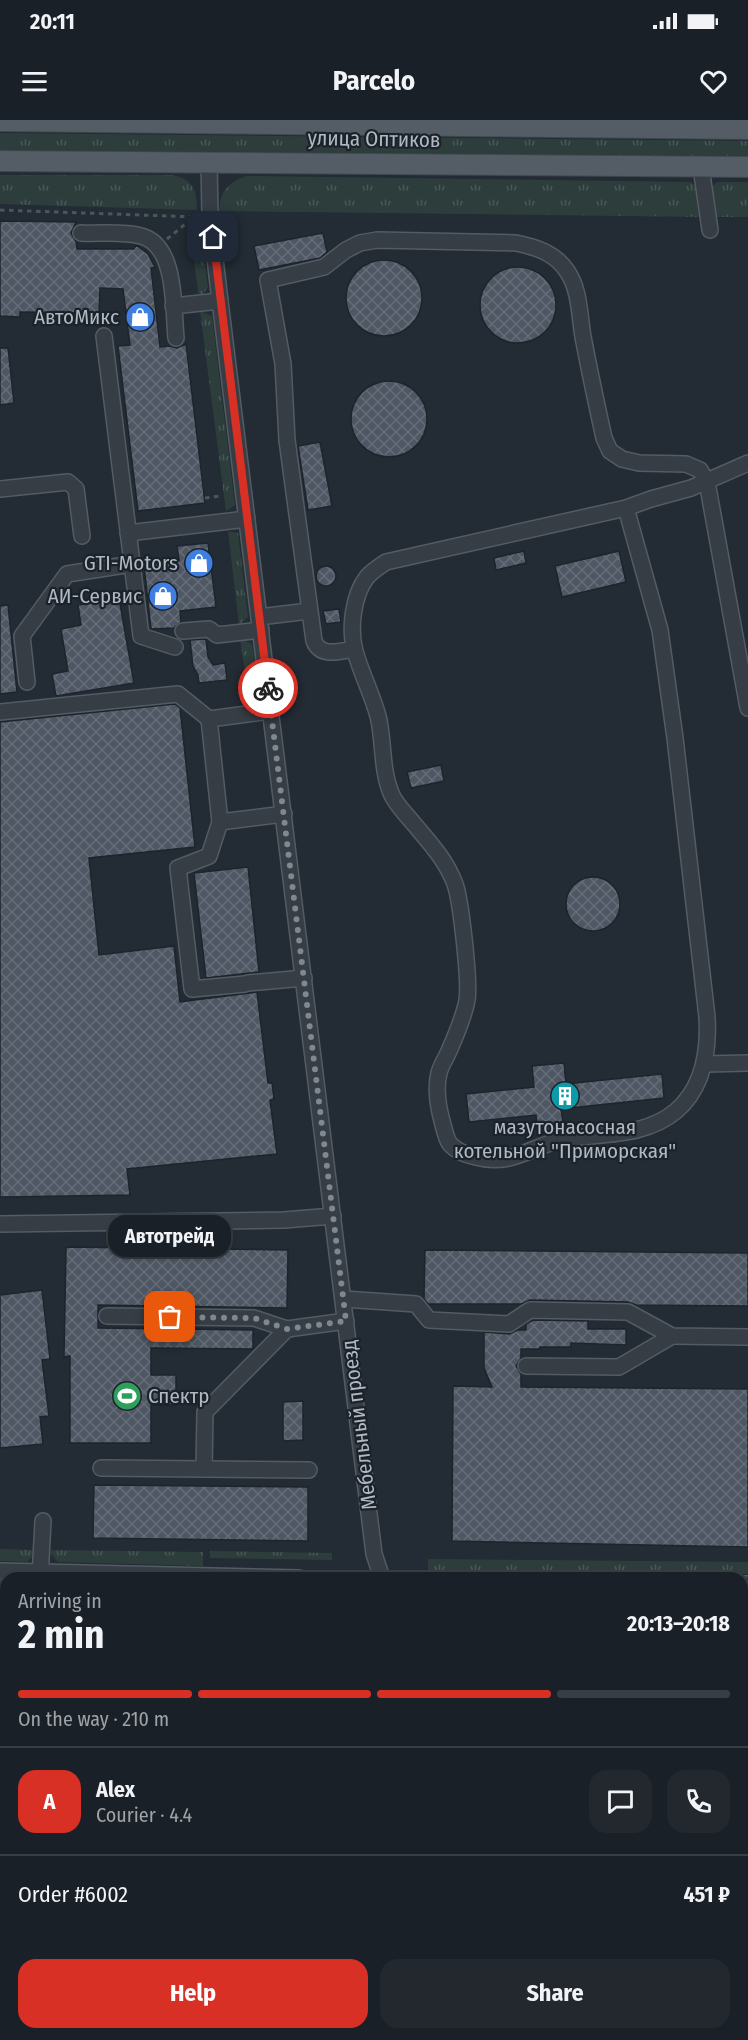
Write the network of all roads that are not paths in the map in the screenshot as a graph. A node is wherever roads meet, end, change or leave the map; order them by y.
1 (0, 121) edge
2 (130, 122) edge
3 (496, 123) edge
4 (656, 124) edge
5 (748, 129) edge
6 (0, 161) edge
7 (209, 162) junction
8 (701, 167) junction
9 (748, 167) edge
10 (710, 230) dead end
11 (81, 233) dead end
12 (220, 301) junction
13 (173, 306) junction
14 (104, 336) dead end
15 (176, 338) dead end
16 (748, 463) edge
17 (707, 482) junction
18 (0, 489) edge
19 (626, 508) junction
20 (247, 519) junction
21 (128, 533) junction
22 (82, 536) dead end
23 (132, 564) junction
24 (309, 611) junction
25 (260, 624) junction
26 (183, 631) dead end
27 (175, 647) dead end
28 (354, 649) junction
29 (27, 682) dead end
30 (748, 708) edge
31 (271, 711) junction
32 (0, 712) edge
33 (209, 719) junction
34 (284, 814) junction
35 (220, 822) junction
36 (304, 978) junction
37 (748, 1063) edge
38 (706, 1064) junction
39 (333, 1216) junction
40 (0, 1224) edge
41 (344, 1299) junction
42 (107, 1316) dead end
43 (346, 1321) junction
44 (287, 1329) junction
45 (672, 1336) junction
46 (748, 1337) edge
47 (526, 1366) dead end
48 (101, 1468) dead end
49 (204, 1469) junction
50 (309, 1470) dead end
51 (43, 1521) dead end
52 (40, 1572) edge
53 (380, 1572) edge

1 - 2 main road, улица Оптиков
2 - 3 main road, улица Оптиков
3 - 4 main road, улица Оптиков
4 - 5 main road, улица Оптиков
6 - 7 main road, улица Оптиков
7 - 8 main road, улица Оптиков
7 - 12 street, Мебельный проезд
8 - 9 main road, улица Оптиков
8 - 10 street
11 - 13 street
12 - 13 street
12 - 20 street, Мебельный проезд
13 - 15 street
14 - 21 street
16 - 17 street
17 - 19 street
17 - 24 street
17 - 30 street
18 - 22 street
19 - 28 street
19 - 38 street
20 - 21 street
20 - 25 street, Мебельный проезд
21 - 23 street
23 - 27 street
23 - 29 street
24 - 25 street
24 - 28 street
25 - 26 street
25 - 31 street, Мебельный проезд
28 - 38 street
31 - 33 street
31 - 34 street, Мебельный проезд
32 - 33 street
33 - 35 street
34 - 35 street
34 - 36 street, Мебельный проезд
35 - 36 street
36 - 39 street, Мебельный проезд
37 - 38 street
39 - 40 street
39 - 41 street, Мебельный проезд
41 - 43 street, Мебельный проезд
41 - 45 street
42 - 44 street
43 - 44 street
43 - 53 street, Мебельный проезд
44 - 49 street
45 - 46 street
45 - 47 street
48 - 49 street
49 - 50 street
51 - 52 street

